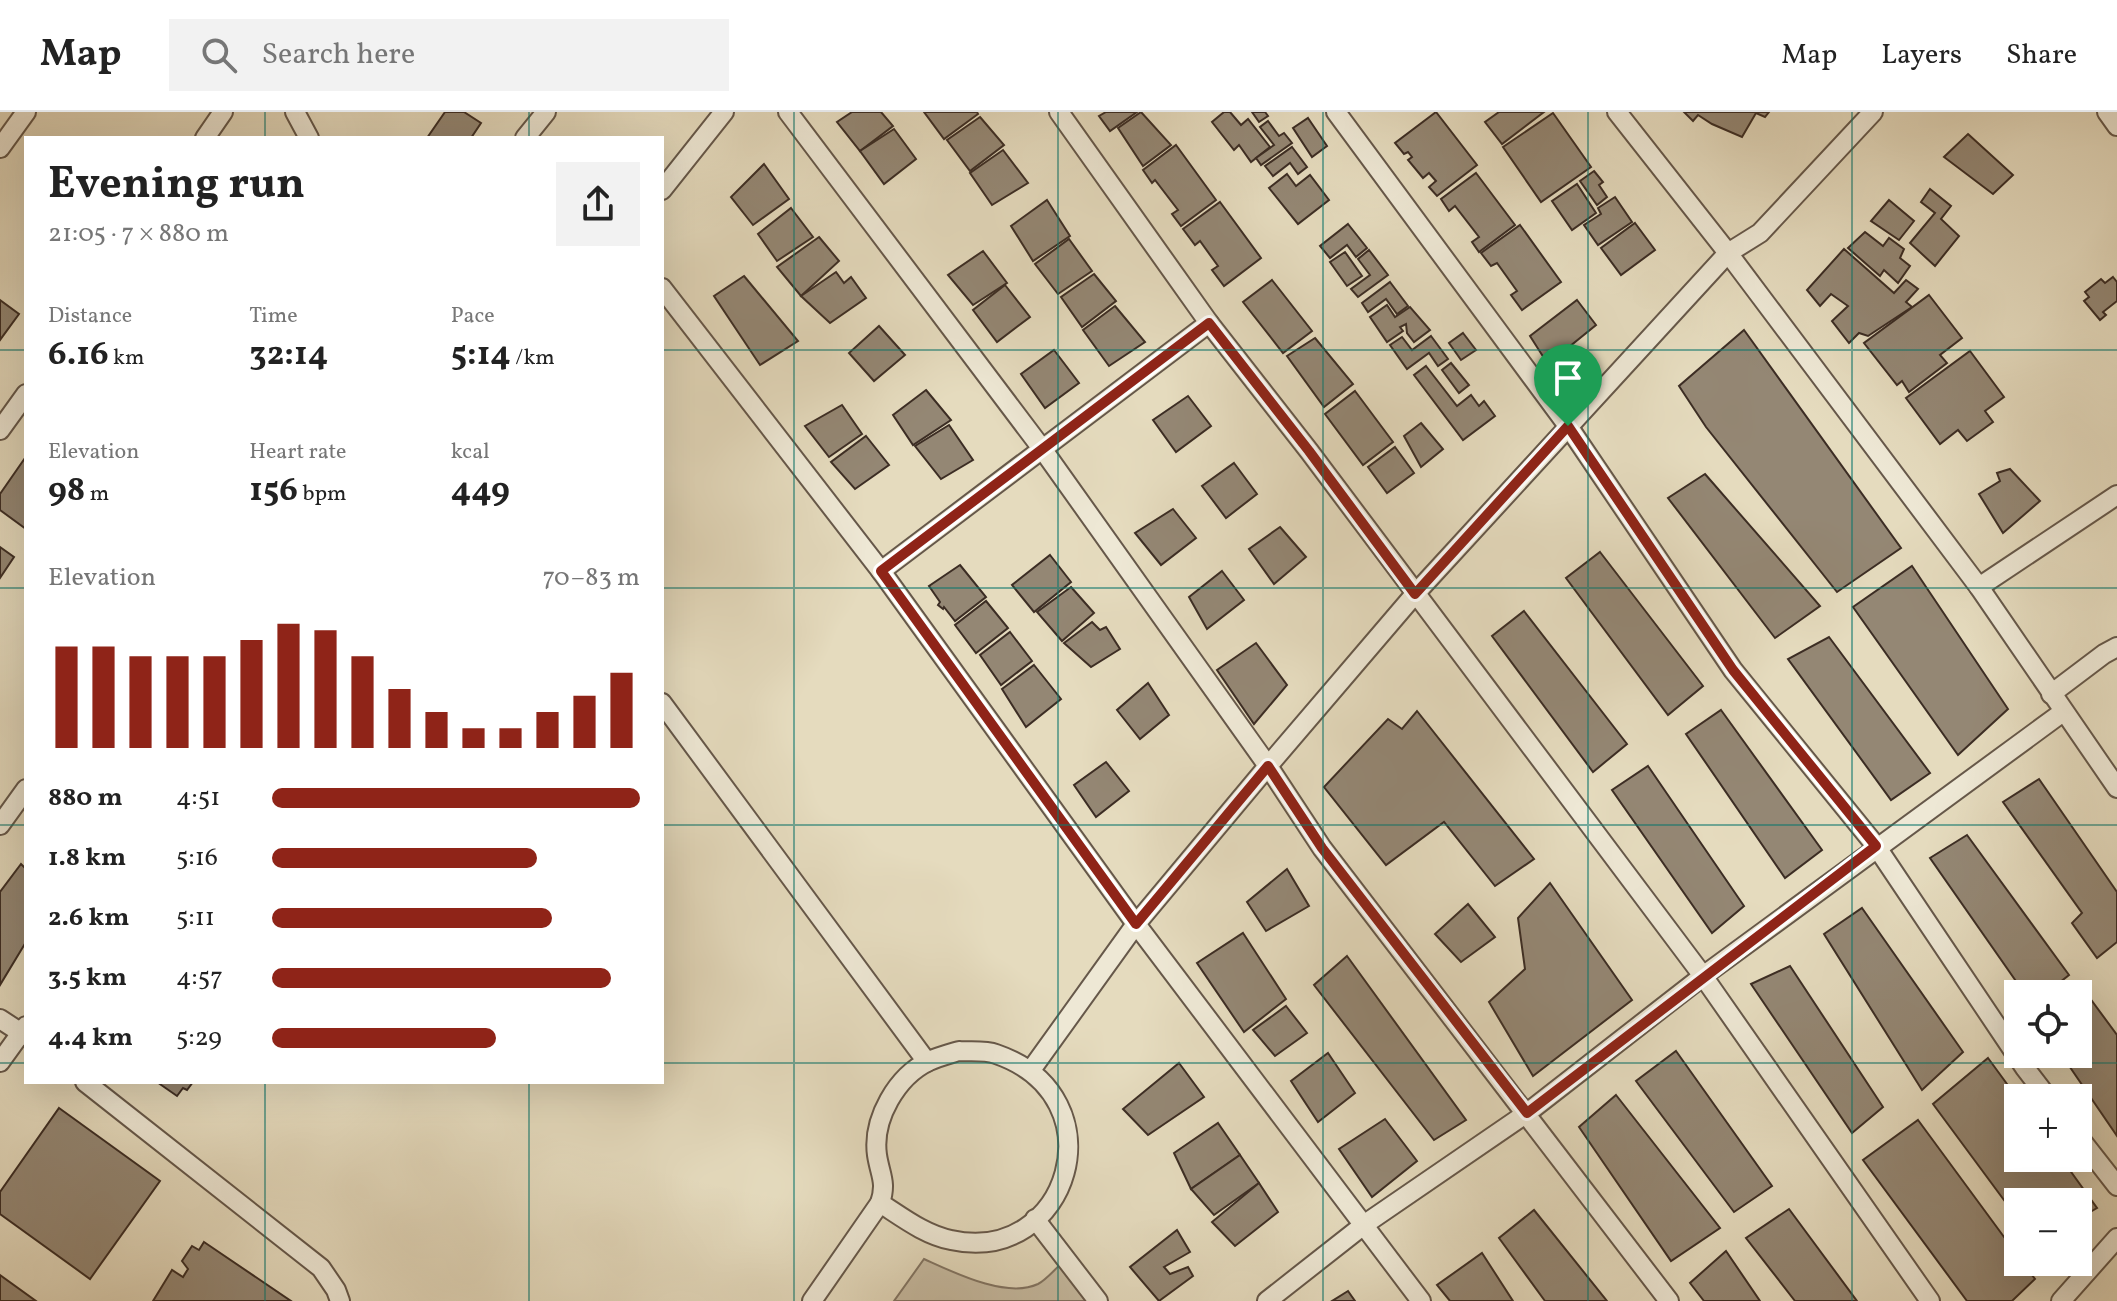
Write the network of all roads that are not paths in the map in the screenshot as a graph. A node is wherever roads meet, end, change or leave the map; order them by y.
1 (26, 112) edge
2 (223, 112) edge
3 (295, 112) edge
4 (546, 112) edge
5 (724, 112) edge
6 (788, 112) edge
7 (1059, 112) edge
8 (1336, 112) edge
9 (1617, 112) edge
10 (1873, 112) edge
11 (2107, 112) edge
12 (2117, 126) edge
13 (206, 136) edge
14 (308, 136) edge
15 (527, 136) edge
16 (0, 148) edge
17 (664, 187) edge
18 (1728, 253) junction
19 (664, 291) edge
20 (1209, 323) junction
21 (24, 397) edge
22 (1568, 426) junction
23 (0, 430) edge
24 (1043, 450) junction
25 (2117, 495) edge
26 (881, 571) junction
27 (1979, 587) junction
28 (1415, 594) junction
29 (2117, 647) edge
30 (2051, 694) junction
31 (664, 706) edge
32 (2063, 712) junction
33 (1268, 766) junction
34 (2117, 788) edge
35 (24, 792) edge
36 (0, 825) edge
37 (1876, 846) junction
38 (1136, 924) junction
39 (1703, 976) junction
40 (0, 1019) edge
41 (24, 1031) edge
42 (0, 1062) edge
43 (927, 1062) junction
44 (1031, 1070) junction
45 (88, 1084) edge
46 (2037, 1084) edge
47 (1527, 1113) junction
48 (2092, 1154) edge
49 (2117, 1186) edge
50 (880, 1203) junction
51 (1035, 1219) junction
52 (1365, 1224) junction
53 (2117, 1238) edge
54 (340, 1301) edge
55 (812, 1301) edge
56 (1098, 1301) edge
57 (1267, 1301) edge
58 (1421, 1301) edge
59 (1669, 1301) edge
60 (1930, 1301) edge
61 (2061, 1301) edge

1 - 16 street
2 - 13 street
3 - 14 street
4 - 15 street
5 - 17 street
6 - 24 street
7 - 20 street
8 - 22 street
9 - 18 street
10 - 18 street
11 - 12 street
18 - 22 street
18 - 27 street
19 - 26 street
20 - 24 street
20 - 28 street
21 - 23 street
22 - 28 street
22 - 37 street
24 - 26 street
24 - 33 street
25 - 27 street
26 - 38 street
27 - 30 street
28 - 33 street
28 - 39 street
29 - 30 street
30 - 32 street
31 - 43 street
32 - 34 street
32 - 37 street
33 - 38 street
33 - 47 street
35 - 36 street
37 - 39 street
37 - 46 street
38 - 44 street
38 - 52 street
39 - 47 street
39 - 60 street
40 - 41 street
41 - 42 street
43 - 44 street
43 - 50 street
44 - 51 street
45 - 54 street
47 - 52 street
47 - 59 street
48 - 49 street
50 - 51 street
50 - 55 street
51 - 56 street
52 - 57 street
52 - 58 street
53 - 61 street

